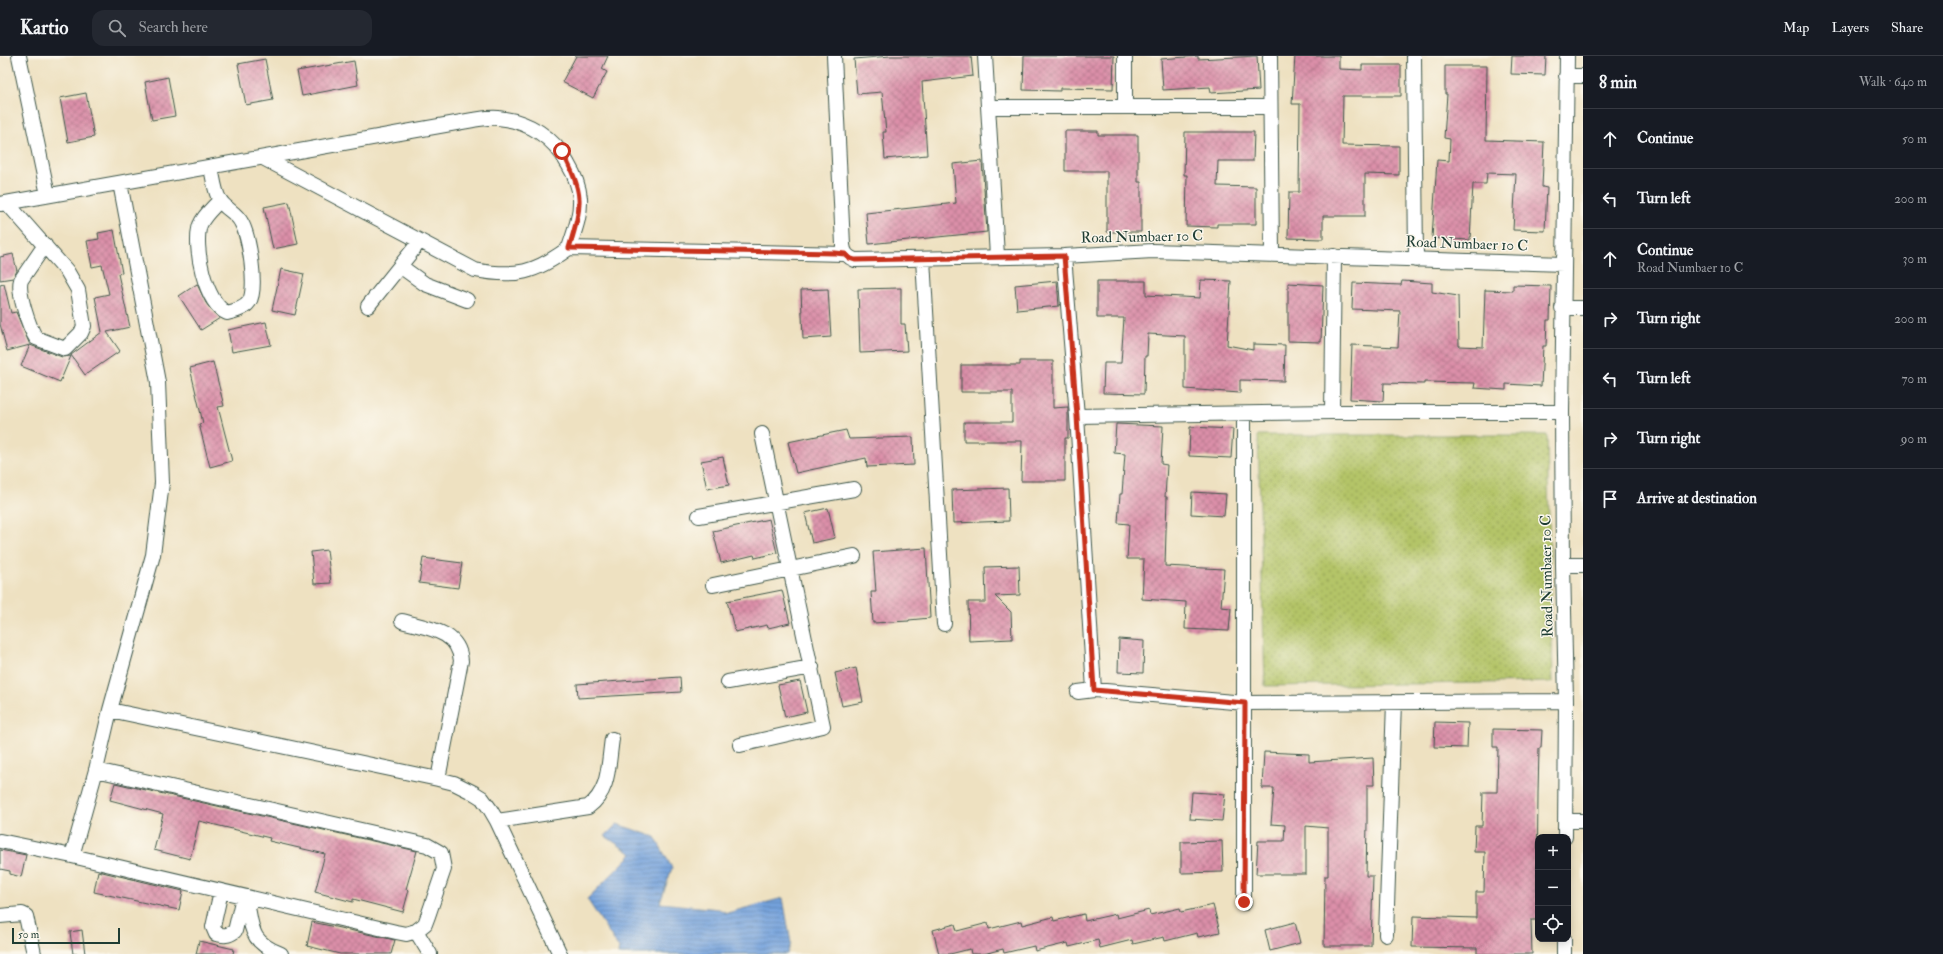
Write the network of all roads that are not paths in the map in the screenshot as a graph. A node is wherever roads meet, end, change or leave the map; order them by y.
1 (19, 56) edge
2 (834, 56) edge
3 (985, 56) edge
4 (1125, 56) edge
5 (1270, 56) edge
6 (1414, 56) edge
7 (1567, 56) edge
8 (1566, 76) junction
9 (1583, 76) edge
10 (989, 107) junction
11 (1126, 107) junction
12 (1269, 108) junction
13 (263, 158) junction
14 (211, 168) junction
15 (120, 183) junction
16 (48, 195) junction
17 (220, 200) junction
18 (3, 204) edge
19 (420, 241) junction
20 (45, 245) junction
21 (569, 248) junction
22 (845, 254) junction
23 (1272, 254) junction
24 (997, 256) junction
25 (1064, 256) junction
26 (1334, 256) junction
27 (923, 259) junction
28 (1416, 260) junction
29 (1563, 264) junction
30 (400, 266) junction
31 (467, 300) dead end
32 (368, 306) dead end
33 (1562, 308) junction
34 (1583, 308) edge
35 (1332, 412) junction
36 (1562, 412) junction
37 (1244, 414) junction
38 (1077, 416) junction
39 (762, 434) dead end
40 (854, 489) dead end
41 (777, 502) junction
42 (699, 516) dead end
43 (854, 556) dead end
44 (1563, 565) junction
45 (1583, 565) edge
46 (790, 568) junction
47 (713, 585) dead end
48 (402, 621) dead end
49 (944, 624) dead end
50 (812, 667) junction
51 (728, 682) dead end
52 (1094, 690) junction
53 (1078, 692) dead end
54 (1566, 700) junction
55 (1394, 702) junction
56 (1245, 703) junction
57 (110, 710) junction
58 (612, 739) dead end
59 (740, 745) dead end
60 (96, 770) junction
61 (438, 779) junction
62 (497, 820) junction
63 (1565, 821) junction
64 (1583, 821) edge
65 (1565, 834) edge
66 (0, 841) edge
67 (72, 856) junction
68 (221, 891) junction
69 (245, 897) junction
70 (1244, 902) dead end
71 (0, 916) edge
72 (416, 931) junction
73 (1386, 935) dead end
74 (1564, 942) edge
75 (34, 954) edge
76 (281, 954) edge
77 (430, 954) edge
78 (560, 954) edge
79 (1564, 954) edge

1 - 16 street
2 - 22 street
3 - 10 street
4 - 11 street
5 - 12 street
6 - 28 street
7 - 8 street
8 - 9 street
8 - 29 street
10 - 11 street
10 - 24 street
11 - 12 street
12 - 23 street
13 - 14 street
13 - 19 street
13 - 21 street
14 - 15 street
14 - 17 street
15 - 16 street
15 - 57 street
16 - 18 street
17 - 17 street
18 - 20 street
19 - 21 street
19 - 30 street
20 - 20 street
21 - 22 street, Road Numbaer 10 C
22 - 27 street, Road Numbaer 10 C
23 - 25 street, Road Numbaer 10 C
23 - 26 street, Road Numbaer 10 C
24 - 25 street, Road Numbaer 10 C
24 - 27 street, Road Numbaer 10 C
25 - 38 street
26 - 28 street, Road Numbaer 10 C
26 - 35 street
27 - 49 street
28 - 29 street, Road Numbaer 10 C
29 - 33 street, Road Numbaer 10 C
30 - 31 street
30 - 32 street
33 - 34 street
33 - 36 street, Road Numbaer 10 C
35 - 36 street
35 - 37 street
36 - 44 street, Road Numbaer 10 C
37 - 38 street
37 - 56 street
38 - 52 street
39 - 41 street
40 - 41 street
41 - 42 street
41 - 46 street
43 - 46 street
44 - 45 street
44 - 54 street, Road Numbaer 10 C
46 - 47 street
46 - 50 street
48 - 61 street
50 - 51 street
50 - 59 street
52 - 53 street
52 - 56 street
54 - 55 street
54 - 63 street, Road Numbaer 10 C
55 - 56 street
55 - 73 street
56 - 70 street
57 - 60 street
57 - 61 street
58 - 62 street
60 - 67 street
60 - 72 street
61 - 62 street
62 - 78 street
63 - 64 street
63 - 65 street, Road Numbaer 10 C
66 - 67 street
67 - 68 street
68 - 69 street
68 - 69 street
69 - 72 street
69 - 76 street
71 - 75 street
72 - 77 street
74 - 79 street

